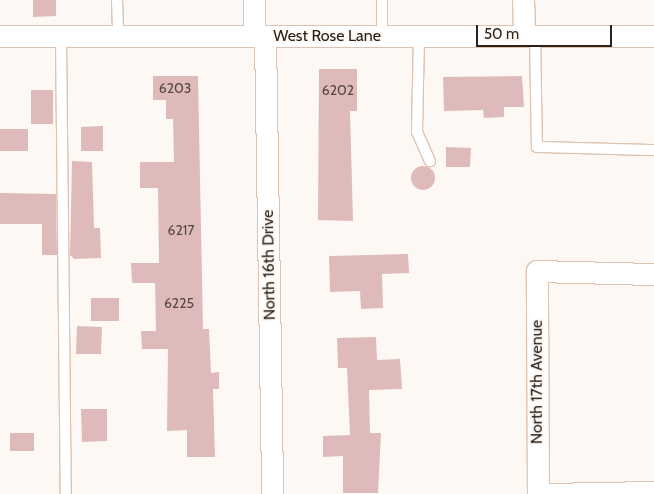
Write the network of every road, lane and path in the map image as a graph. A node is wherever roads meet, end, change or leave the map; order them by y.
1 (117, 0) edge
2 (254, 0) edge
3 (382, 0) edge
4 (523, 0) edge
5 (0, 36) edge
6 (62, 36) junction
7 (118, 36) junction
8 (260, 36) junction
9 (382, 36) junction
10 (419, 36) junction
11 (529, 36) junction
12 (654, 36) edge
13 (654, 150) edge
14 (430, 161) dead end
15 (654, 274) edge
16 (654, 492) edge
17 (66, 494) edge
18 (272, 494) edge
19 (538, 494) edge
20 (547, 494) edge

1 - 7 lane
2 - 8 street, North 16th Drive
3 - 9 lane
4 - 11 street
5 - 6 street, West Rose Lane
6 - 7 street, West Rose Lane
6 - 17 lane
7 - 8 street, West Rose Lane
8 - 9 street, West Rose Lane
8 - 18 street, North 16th Drive
9 - 10 street, West Rose Lane
10 - 11 street, West Rose Lane
10 - 14 lane
11 - 12 street, West Rose Lane
11 - 13 lane
15 - 19 street, North 17th Avenue
16 - 20 street

